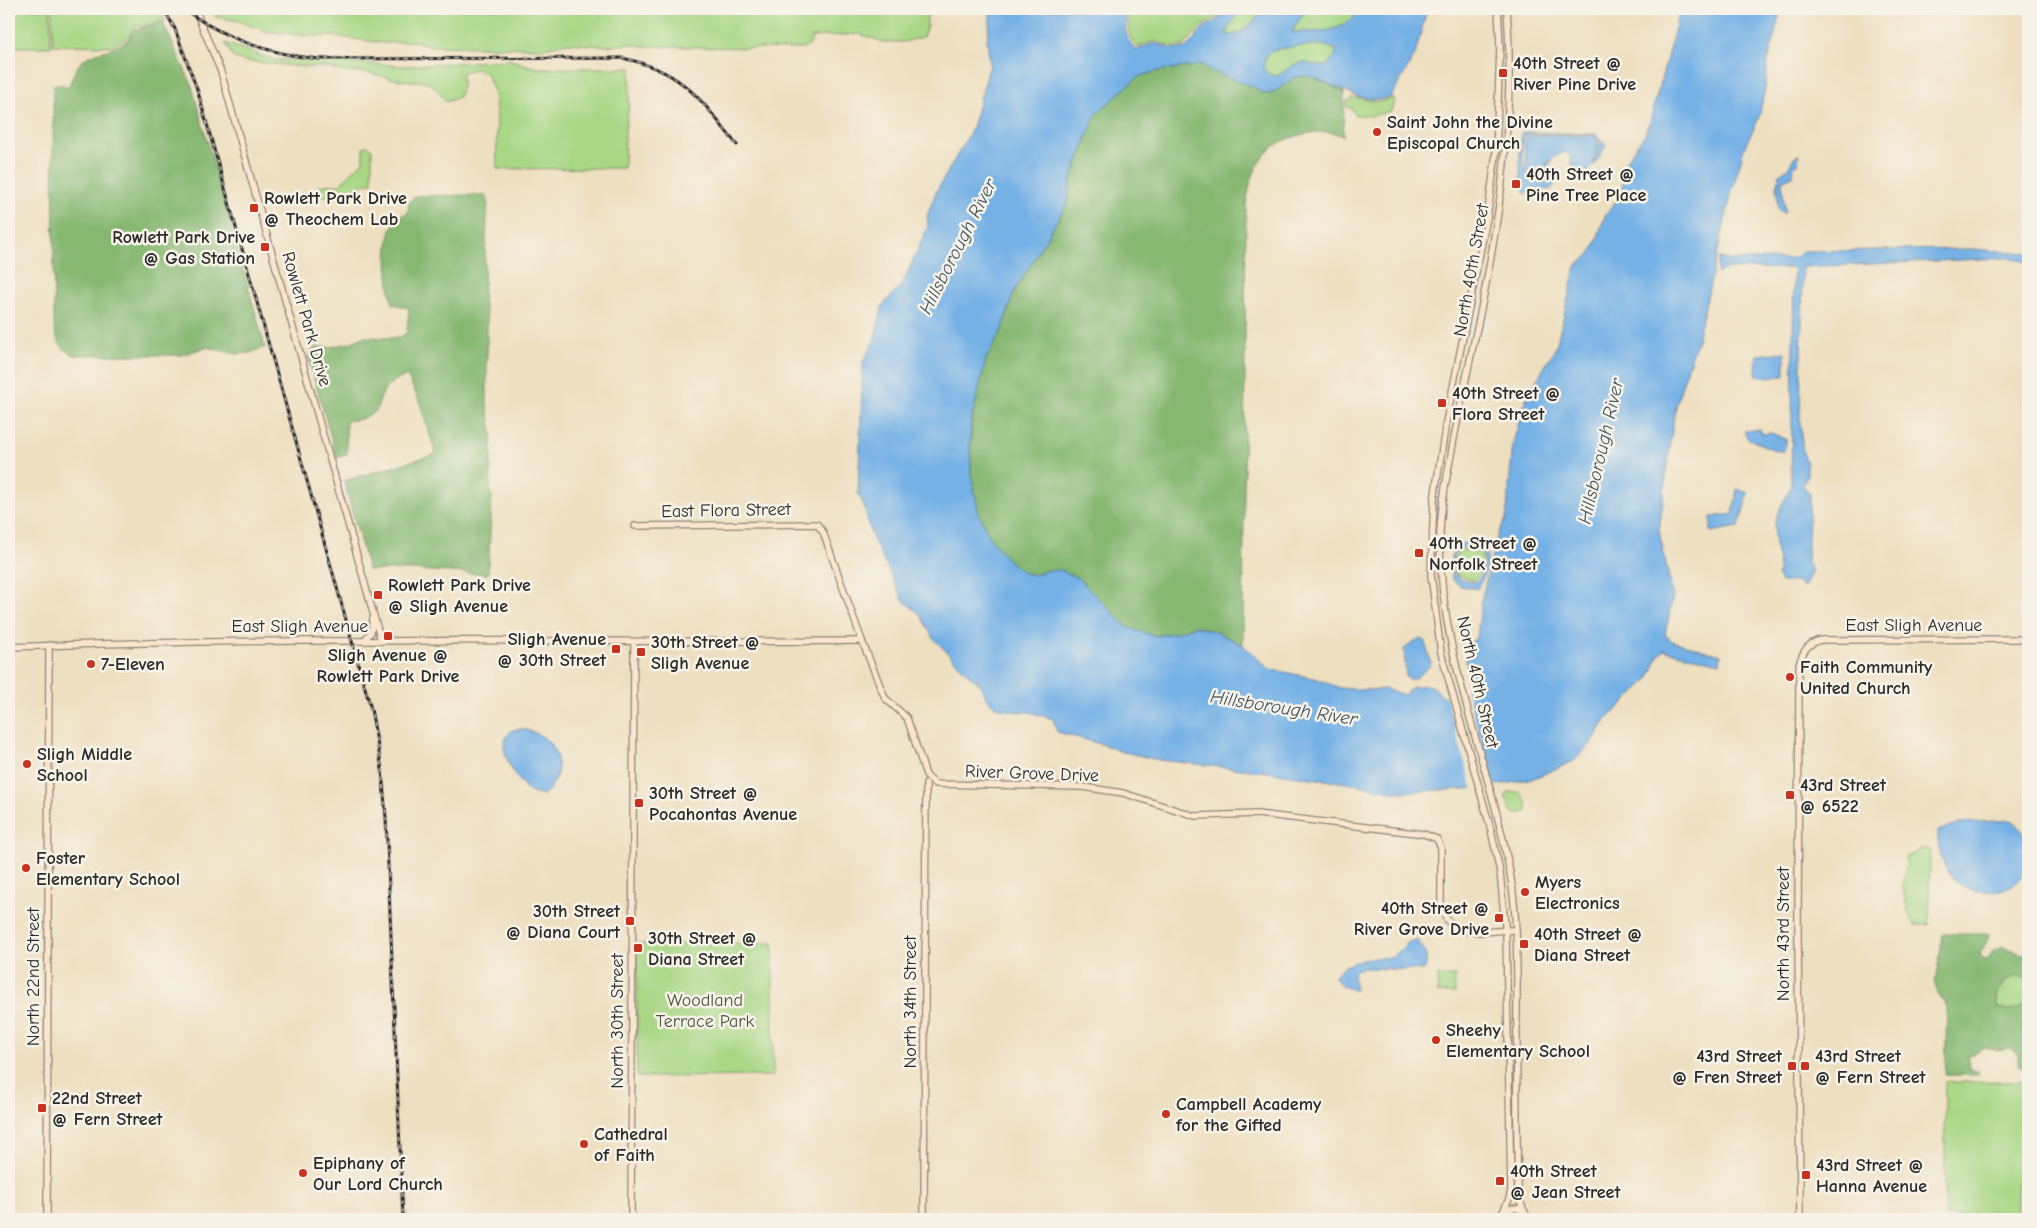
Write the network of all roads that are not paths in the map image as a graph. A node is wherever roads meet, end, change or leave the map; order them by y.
1 (195, 9) edge
2 (1498, 9) edge
3 (1508, 9) edge
4 (1500, 48) junction
5 (1510, 48) junction
6 (818, 524) joint
7 (635, 526) dead end
8 (374, 614) junction
9 (2028, 640) edge
10 (364, 641) junction
11 (381, 641) junction
12 (862, 641) junction
13 (634, 643) junction
14 (49, 646) junction
15 (9, 647) edge
16 (1804, 650) joint
17 (926, 784) dead end
18 (1506, 930) junction
19 (1516, 930) junction
20 (1509, 1106) junction
21 (1518, 1130) junction
22 (1501, 1216) edge
23 (1527, 1217) edge
24 (48, 1219) edge
25 (631, 1219) edge
26 (924, 1219) edge
27 (1488, 1219) edge
28 (1537, 1219) edge
29 (1800, 1219) edge

1 - 8 street, Rowlett Park Drive
2 - 4 street, North 40th Street
3 - 5 street, North 40th Street
4 - 5 street
4 - 18 street, North 40th Street
5 - 19 street, North 40th Street
6 - 7 street, East Flora Street
6 - 12 street, River Grove Drive
8 - 10 street
8 - 11 street, Rowlett Park Drive
9 - 16 street, East Sligh Avenue
10 - 11 street, East Sligh Avenue
10 - 14 street, East Sligh Avenue
11 - 13 street, East Sligh Avenue
12 - 13 street, East Sligh Avenue
12 - 18 street, River Grove Drive
13 - 25 street, North 30th Street
14 - 15 street, East Sligh Avenue
14 - 24 street, North 22nd Street
16 - 29 street, North 43rd Street
17 - 26 street, North 34th Street
18 - 19 street, River Grove Drive
18 - 20 street, North 40th Street
19 - 21 street, North 40th Street
20 - 21 street
20 - 22 street, North 40th Street
21 - 23 street, North 40th Street
22 - 23 street
22 - 27 street
23 - 28 street

